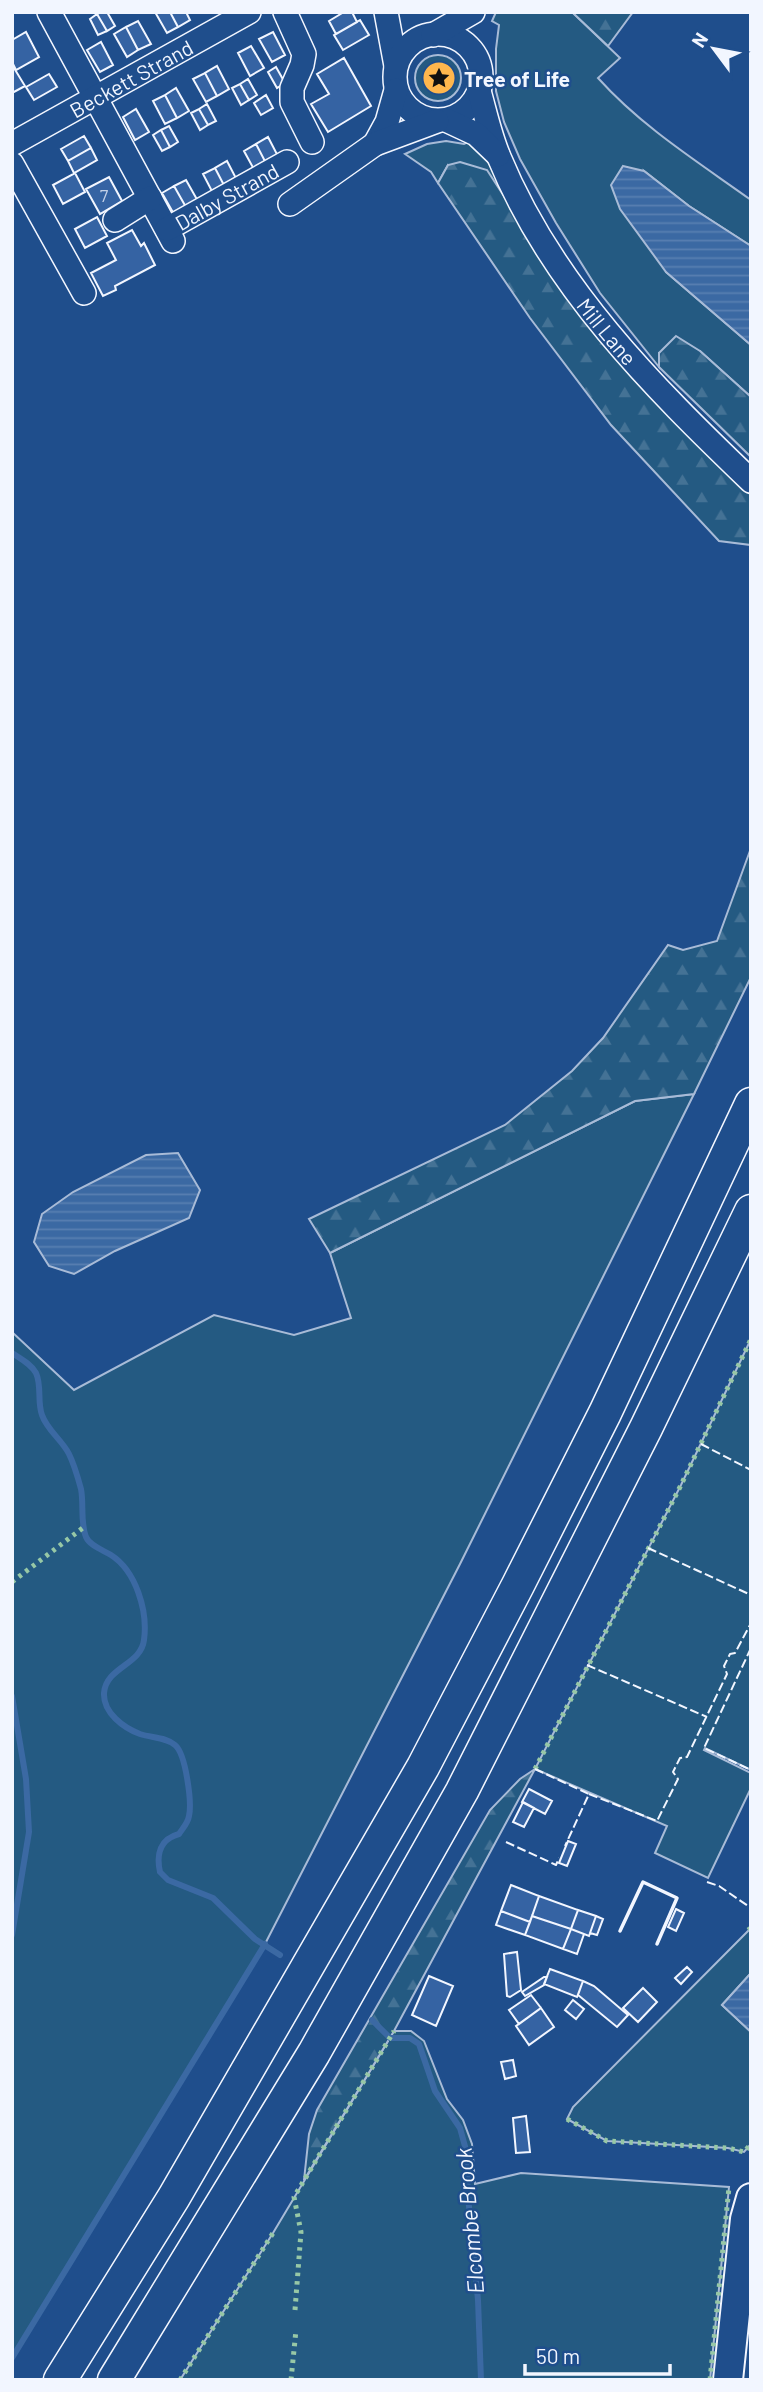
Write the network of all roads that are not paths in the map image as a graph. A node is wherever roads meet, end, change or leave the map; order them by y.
1 (49, 12) edge
2 (249, 12) edge
3 (285, 12) edge
4 (386, 12) edge
5 (394, 12) edge
6 (474, 12) edge
7 (479, 12) edge
8 (431, 35) junction
9 (476, 58) junction
10 (396, 66) junction
11 (396, 90) junction
12 (479, 90) junction
13 (96, 96) junction
14 (441, 120) junction
15 (312, 142) dead end
16 (12, 144) edge
17 (375, 144) junction
18 (498, 155) junction
19 (287, 162) dead end
20 (12, 163) edge
21 (150, 198) junction
22 (290, 204) dead end
23 (115, 220) dead end
24 (85, 293) dead end
25 (751, 481) edge
26 (751, 1104) edge
27 (751, 1211) edge
28 (751, 2198) edge
29 (60, 2380) edge
30 (114, 2380) edge
31 (727, 2380) edge

1 - 13 street, Dalby Strand
2 - 13 street, Beckett Strand
3 - 15 street
4 - 10 street
5 - 8 street
6 - 8 street
7 - 9 street, Mill Lane
8 - 9 street
8 - 10 street
9 - 12 street, Mill Lane
10 - 11 street
11 - 14 street, Mill Lane
11 - 17 street
12 - 14 street
12 - 18 street, Mill Lane
13 - 16 street, Beckett Strand
13 - 21 street, Dalby Strand
14 - 17 street
14 - 18 street, Mill Lane
17 - 22 street
18 - 25 street, Mill Lane
19 - 21 street, Dalby Strand
20 - 24 street
21 - 23 street, Dalby Strand
26 - 29 highway
27 - 30 highway
28 - 31 main road

